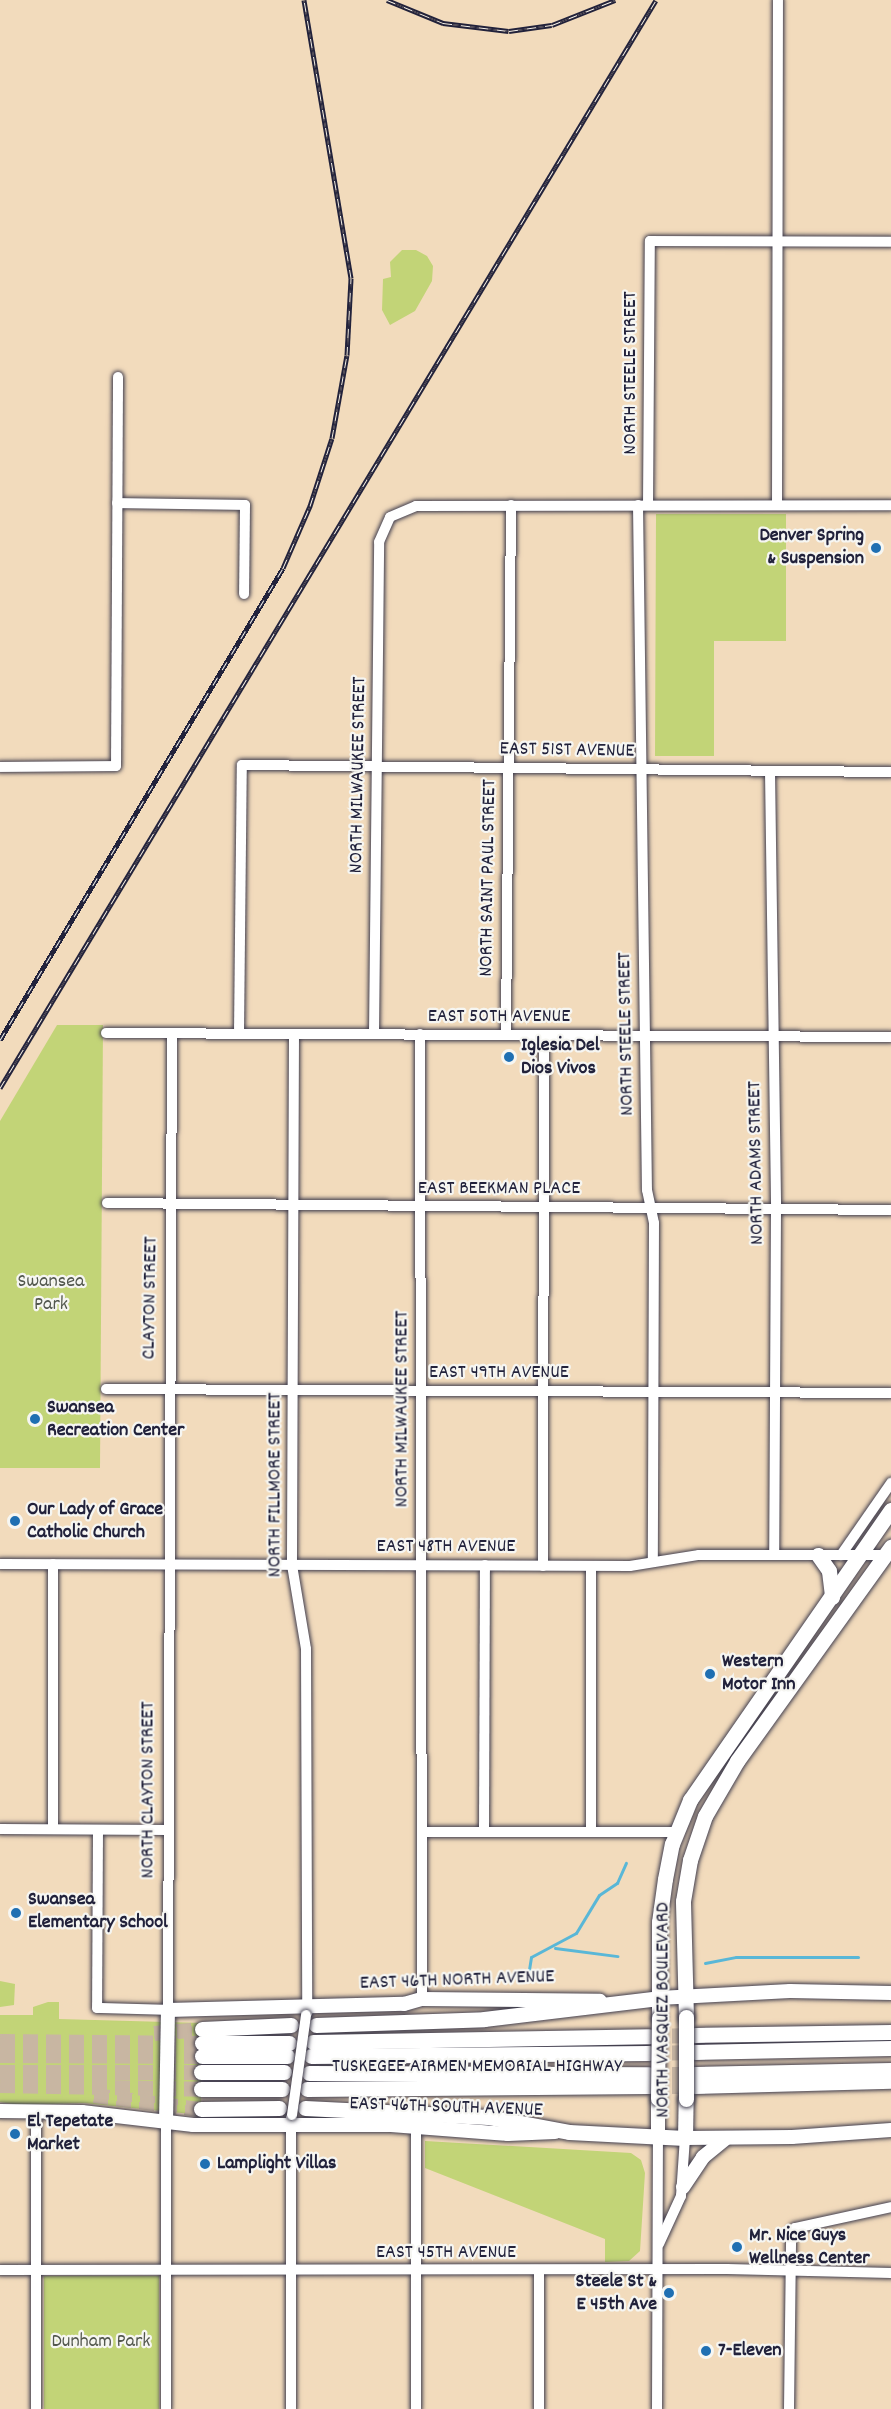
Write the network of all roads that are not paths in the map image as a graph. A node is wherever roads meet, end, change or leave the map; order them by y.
1 (778, 0) edge
2 (777, 242) junction
3 (891, 242) edge
4 (118, 377) dead end
5 (117, 503) junction
6 (511, 505) junction
7 (643, 505) junction
8 (777, 505) junction
9 (891, 505) edge
10 (244, 594) dead end
11 (0, 767) edge
12 (378, 767) junction
13 (508, 768) junction
14 (643, 769) junction
15 (770, 771) junction
16 (891, 772) edge
17 (106, 1033) dead end
18 (171, 1033) junction
19 (239, 1033) junction
20 (294, 1034) junction
21 (374, 1034) junction
22 (420, 1034) junction
23 (506, 1035) junction
24 (544, 1035) junction
25 (645, 1035) junction
26 (773, 1036) junction
27 (891, 1037) edge
28 (107, 1203) dead end
29 (170, 1204) junction
30 (294, 1205) junction
31 (420, 1206) junction
32 (650, 1206) junction
33 (543, 1207) junction
34 (776, 1209) junction
35 (891, 1210) edge
36 (106, 1389) dead end
37 (168, 1389) junction
38 (294, 1389) junction
39 (421, 1391) junction
40 (543, 1391) junction
41 (653, 1392) junction
42 (774, 1393) junction
43 (891, 1393) edge
44 (891, 1483) edge
45 (891, 1510) edge
46 (889, 1552) edge
47 (774, 1555) junction
48 (818, 1555) junction
49 (841, 1555) junction
50 (860, 1555) junction
51 (653, 1562) junction
52 (0, 1564) edge
53 (53, 1564) junction
54 (166, 1564) junction
55 (292, 1565) junction
56 (423, 1565) junction
57 (485, 1565) junction
58 (543, 1566) junction
59 (591, 1566) junction
60 (831, 1597) junction
61 (0, 1829) edge
62 (53, 1829) junction
63 (98, 1830) junction
64 (169, 1830) junction
65 (423, 1832) junction
66 (484, 1832) junction
67 (591, 1832) junction
68 (676, 1832) junction
69 (891, 1993) edge
70 (685, 1996) junction
71 (659, 1998) junction
72 (422, 1999) junction
73 (620, 2002) junction
74 (168, 2010) junction
75 (310, 2015) junction
76 (291, 2025) dead end
77 (891, 2032) edge
78 (695, 2035) tunnel mouth
79 (649, 2036) tunnel mouth
80 (891, 2048) edge
81 (288, 2049) dead end
82 (695, 2052) tunnel mouth
83 (649, 2053) tunnel mouth
84 (891, 2070) edge
85 (201, 2072) tunnel mouth
86 (284, 2072) dead end
87 (309, 2073) dead end
88 (891, 2081) edge
89 (201, 2089) tunnel mouth
90 (282, 2089) dead end
91 (306, 2089) dead end
92 (201, 2109) tunnel mouth
93 (0, 2111) edge
94 (36, 2111) junction
95 (292, 2114) junction
96 (166, 2123) junction
97 (416, 2127) junction
98 (891, 2130) edge
99 (569, 2132) junction
100 (658, 2137) junction
101 (685, 2138) junction
102 (725, 2139) junction
103 (683, 2187) junction
104 (891, 2207) edge
105 (659, 2245) junction
106 (0, 2270) edge
107 (658, 2270) junction
108 (36, 2271) junction
109 (165, 2271) junction
110 (291, 2271) junction
111 (539, 2271) junction
112 (417, 2272) junction
113 (789, 2272) junction
114 (891, 2273) edge
115 (36, 2409) edge
116 (166, 2409) edge
117 (291, 2409) edge
118 (416, 2409) edge
119 (539, 2409) edge
120 (657, 2409) edge
121 (789, 2409) edge

1 - 2 street
2 - 3 street
2 - 7 street, NORTH STEELE STREET
2 - 8 street
4 - 5 street
5 - 10 street
5 - 11 street
6 - 7 street
6 - 12 street, NORTH MILWAUKEE STREET
6 - 13 street, NORTH SAINT PAUL STREET
7 - 8 street
7 - 14 street, NORTH STEELE STREET
8 - 9 street
12 - 13 street, EAST 51ST AVENUE
12 - 19 street, EAST 51ST AVENUE
12 - 21 street, NORTH MILWAUKEE STREET
13 - 14 street, EAST 51ST AVENUE
13 - 23 street, NORTH SAINT PAUL STREET
14 - 15 street, EAST 51ST AVENUE
14 - 25 street, NORTH STEELE STREET
15 - 16 street, EAST 51ST AVENUE
15 - 26 street, NORTH ADAMS STREET
17 - 18 street, EAST 50TH AVENUE
18 - 19 street, EAST 50TH AVENUE
18 - 29 street, CLAYTON STREET
19 - 20 street, EAST 50TH AVENUE
20 - 21 street, EAST 50TH AVENUE
20 - 30 street, NORTH FILLMORE STREET
21 - 22 street, EAST 50TH AVENUE
22 - 23 street, EAST 50TH AVENUE
22 - 31 street, NORTH MILWAUKEE STREET
23 - 24 street, EAST 50TH AVENUE
24 - 25 street, EAST 50TH AVENUE
24 - 33 street
25 - 26 street, EAST 50TH AVENUE
25 - 32 street, NORTH STEELE STREET
26 - 27 street, EAST 50TH AVENUE
26 - 34 street, NORTH ADAMS STREET
28 - 29 street, EAST BEEKMAN PLACE
29 - 30 street, EAST BEEKMAN PLACE
29 - 37 street, CLAYTON STREET
30 - 31 street, EAST BEEKMAN PLACE
30 - 38 street, NORTH FILLMORE STREET
31 - 33 street, EAST BEEKMAN PLACE
31 - 39 street, NORTH MILWAUKEE STREET
32 - 33 street, EAST BEEKMAN PLACE
32 - 34 street, EAST BEEKMAN PLACE
32 - 41 street, NORTH STEELE STREET
33 - 40 street
34 - 35 street, EAST BEEKMAN PLACE
34 - 42 street, NORTH ADAMS STREET
36 - 37 street, EAST 49TH AVENUE
37 - 38 street, EAST 49TH AVENUE
37 - 54 street, CLAYTON STREET
38 - 39 street, EAST 49TH AVENUE
38 - 55 street, NORTH FILLMORE STREET
39 - 40 street, EAST 49TH AVENUE
39 - 56 street, NORTH MILWAUKEE STREET
40 - 41 street, EAST 49TH AVENUE
40 - 58 street
41 - 42 street, EAST 49TH AVENUE
41 - 51 street, NORTH STEELE STREET
42 - 43 street, EAST 49TH AVENUE
42 - 47 street, NORTH ADAMS STREET
44 - 49 street
45 - 50 highway, NORTH VASQUEZ BOULEVARD
46 - 50 street, EAST 48TH AVENUE
46 - 70 highway, NORTH VASQUEZ BOULEVARD
47 - 48 street, EAST 48TH AVENUE
47 - 51 street, EAST 48TH AVENUE
48 - 49 street, EAST 48TH AVENUE
48 - 60 highway
49 - 50 street, EAST 48TH AVENUE
50 - 60 highway, NORTH VASQUEZ BOULEVARD
51 - 59 street, EAST 48TH AVENUE
52 - 53 street, EAST 48TH AVENUE
53 - 54 street, EAST 48TH AVENUE
53 - 62 street
54 - 55 street, EAST 48TH AVENUE
54 - 64 street, NORTH CLAYTON STREET
55 - 56 street, EAST 48TH AVENUE
55 - 75 street, NORTH FILLMORE STREET
56 - 57 street, EAST 48TH AVENUE
56 - 65 street, NORTH MILWAUKEE STREET
57 - 58 street, EAST 48TH AVENUE
57 - 66 street
58 - 59 street, EAST 48TH AVENUE
59 - 67 street
60 - 68 highway, NORTH VASQUEZ BOULEVARD
61 - 62 street
62 - 63 street
63 - 64 street
63 - 74 street, EAST 46TH NORTH AVENUE
64 - 74 street, NORTH CLAYTON STREET
65 - 66 street
65 - 72 street, NORTH MILWAUKEE STREET
66 - 67 street
67 - 68 street
68 - 71 highway, NORTH VASQUEZ BOULEVARD
69 - 70 main road, EAST 46TH NORTH AVENUE
70 - 71 main road, EAST 46TH NORTH AVENUE
70 - 101 highway, NORTH VASQUEZ BOULEVARD, bridge
71 - 73 highway, EAST 46TH NORTH AVENUE
71 - 100 main road, NORTH VASQUEZ BOULEVARD, bridge
72 - 73 main road, EAST 46TH NORTH AVENUE
72 - 75 main road, EAST 46TH NORTH AVENUE
73 - 75 highway
74 - 75 main road, EAST 46TH NORTH AVENUE
74 - 96 main road, NORTH CLAYTON STREET
75 - 95 street, NORTH FILLMORE STREET, bridge
76 - 81 highway
77 - 78 highway
79 - 83 highway, TUSKEGEE AIRMEN MEMORIAL HIGHWAY
80 - 82 highway
84 - 88 highway
85 - 86 highway
87 - 91 highway, TUSKEGEE AIRMEN MEMORIAL HIGHWAY
89 - 90 highway
92 - 95 highway
93 - 94 main road, EAST 46TH SOUTH AVENUE
94 - 96 main road, EAST 46TH SOUTH AVENUE
94 - 108 street
95 - 96 main road, EAST 46TH SOUTH AVENUE
95 - 97 main road, EAST 46TH SOUTH AVENUE
95 - 99 highway
95 - 110 street, NORTH FILLMORE STREET
96 - 109 street
97 - 99 main road, EAST 46TH SOUTH AVENUE
97 - 112 street
98 - 102 main road, EAST 46TH SOUTH AVENUE
99 - 100 highway, EAST 46TH SOUTH AVENUE
100 - 101 highway, EAST 46TH SOUTH AVENUE
100 - 105 street
101 - 102 main road, EAST 46TH SOUTH AVENUE
101 - 103 street
102 - 103 main road
103 - 105 street
104 - 113 street
105 - 107 street
106 - 108 street, EAST 45TH AVENUE
107 - 111 street, EAST 45TH AVENUE
107 - 113 street, EAST 45TH AVENUE
107 - 120 street
108 - 109 street, EAST 45TH AVENUE
108 - 115 street
109 - 110 street, EAST 45TH AVENUE
109 - 116 street
110 - 112 street, EAST 45TH AVENUE
110 - 117 street, NORTH FILLMORE STREET
111 - 112 street, EAST 45TH AVENUE
111 - 119 street
112 - 118 street
113 - 114 street, EAST 45TH AVENUE
113 - 121 street

